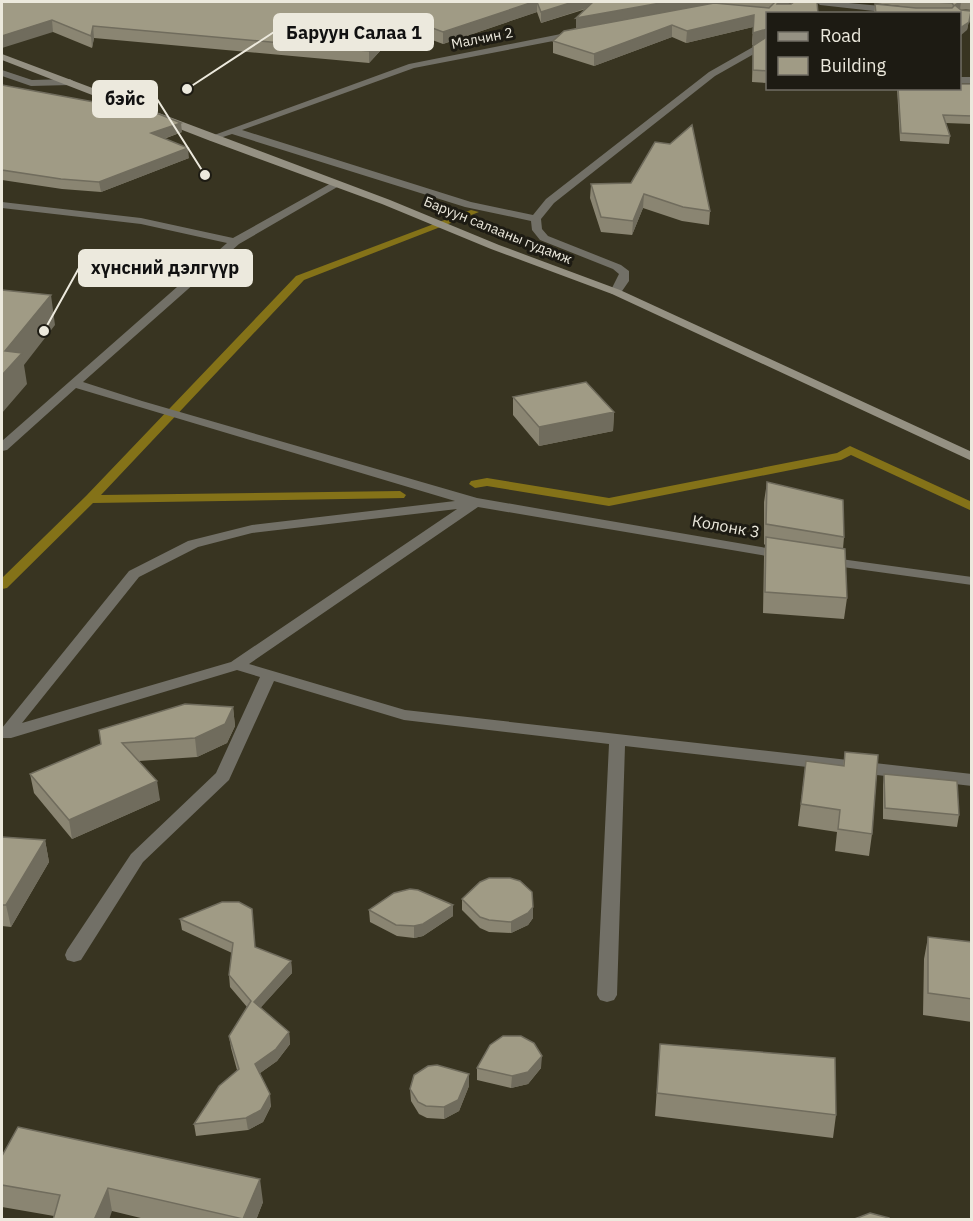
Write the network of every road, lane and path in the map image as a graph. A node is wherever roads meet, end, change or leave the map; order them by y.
1 (820, 2) edge
2 (904, 10) edge
3 (585, 32) edge
4 (766, 43) edge
5 (2, 57) edge
6 (2, 73) edge
7 (70, 82) junction
8 (234, 131) junction
9 (211, 138) junction
10 (334, 184) junction
11 (2, 205) edge
12 (536, 219) junction
13 (235, 242) junction
14 (616, 292) junction
15 (73, 383) junction
16 (2, 447) edge
17 (972, 458) edge
18 (475, 502) junction
19 (972, 580) edge
20 (237, 665) junction
21 (268, 675) junction
22 (4, 735) edge
23 (617, 738) junction
24 (972, 780) edge
25 (74, 955) dead end
26 (607, 995) dead end

1 - 2 street
3 - 8 street, Малчин 2
4 - 12 street
5 - 7 main road, Баруун салааны гудамж
6 - 7 street
7 - 9 main road, Баруун салааны гудамж
8 - 9 street, Малчин 2
8 - 12 street
9 - 10 main road, Баруун салааны гудамж
10 - 13 street
10 - 14 main road, Баруун салааны гудамж
11 - 13 street
12 - 14 street
13 - 15 street
14 - 17 main road, Баруун салааны гудамж
15 - 16 street
15 - 18 street
18 - 19 street, Колонк 3
18 - 20 street
18 - 22 street
20 - 21 street
20 - 22 street
21 - 23 street
21 - 25 street
23 - 24 street
23 - 26 street

